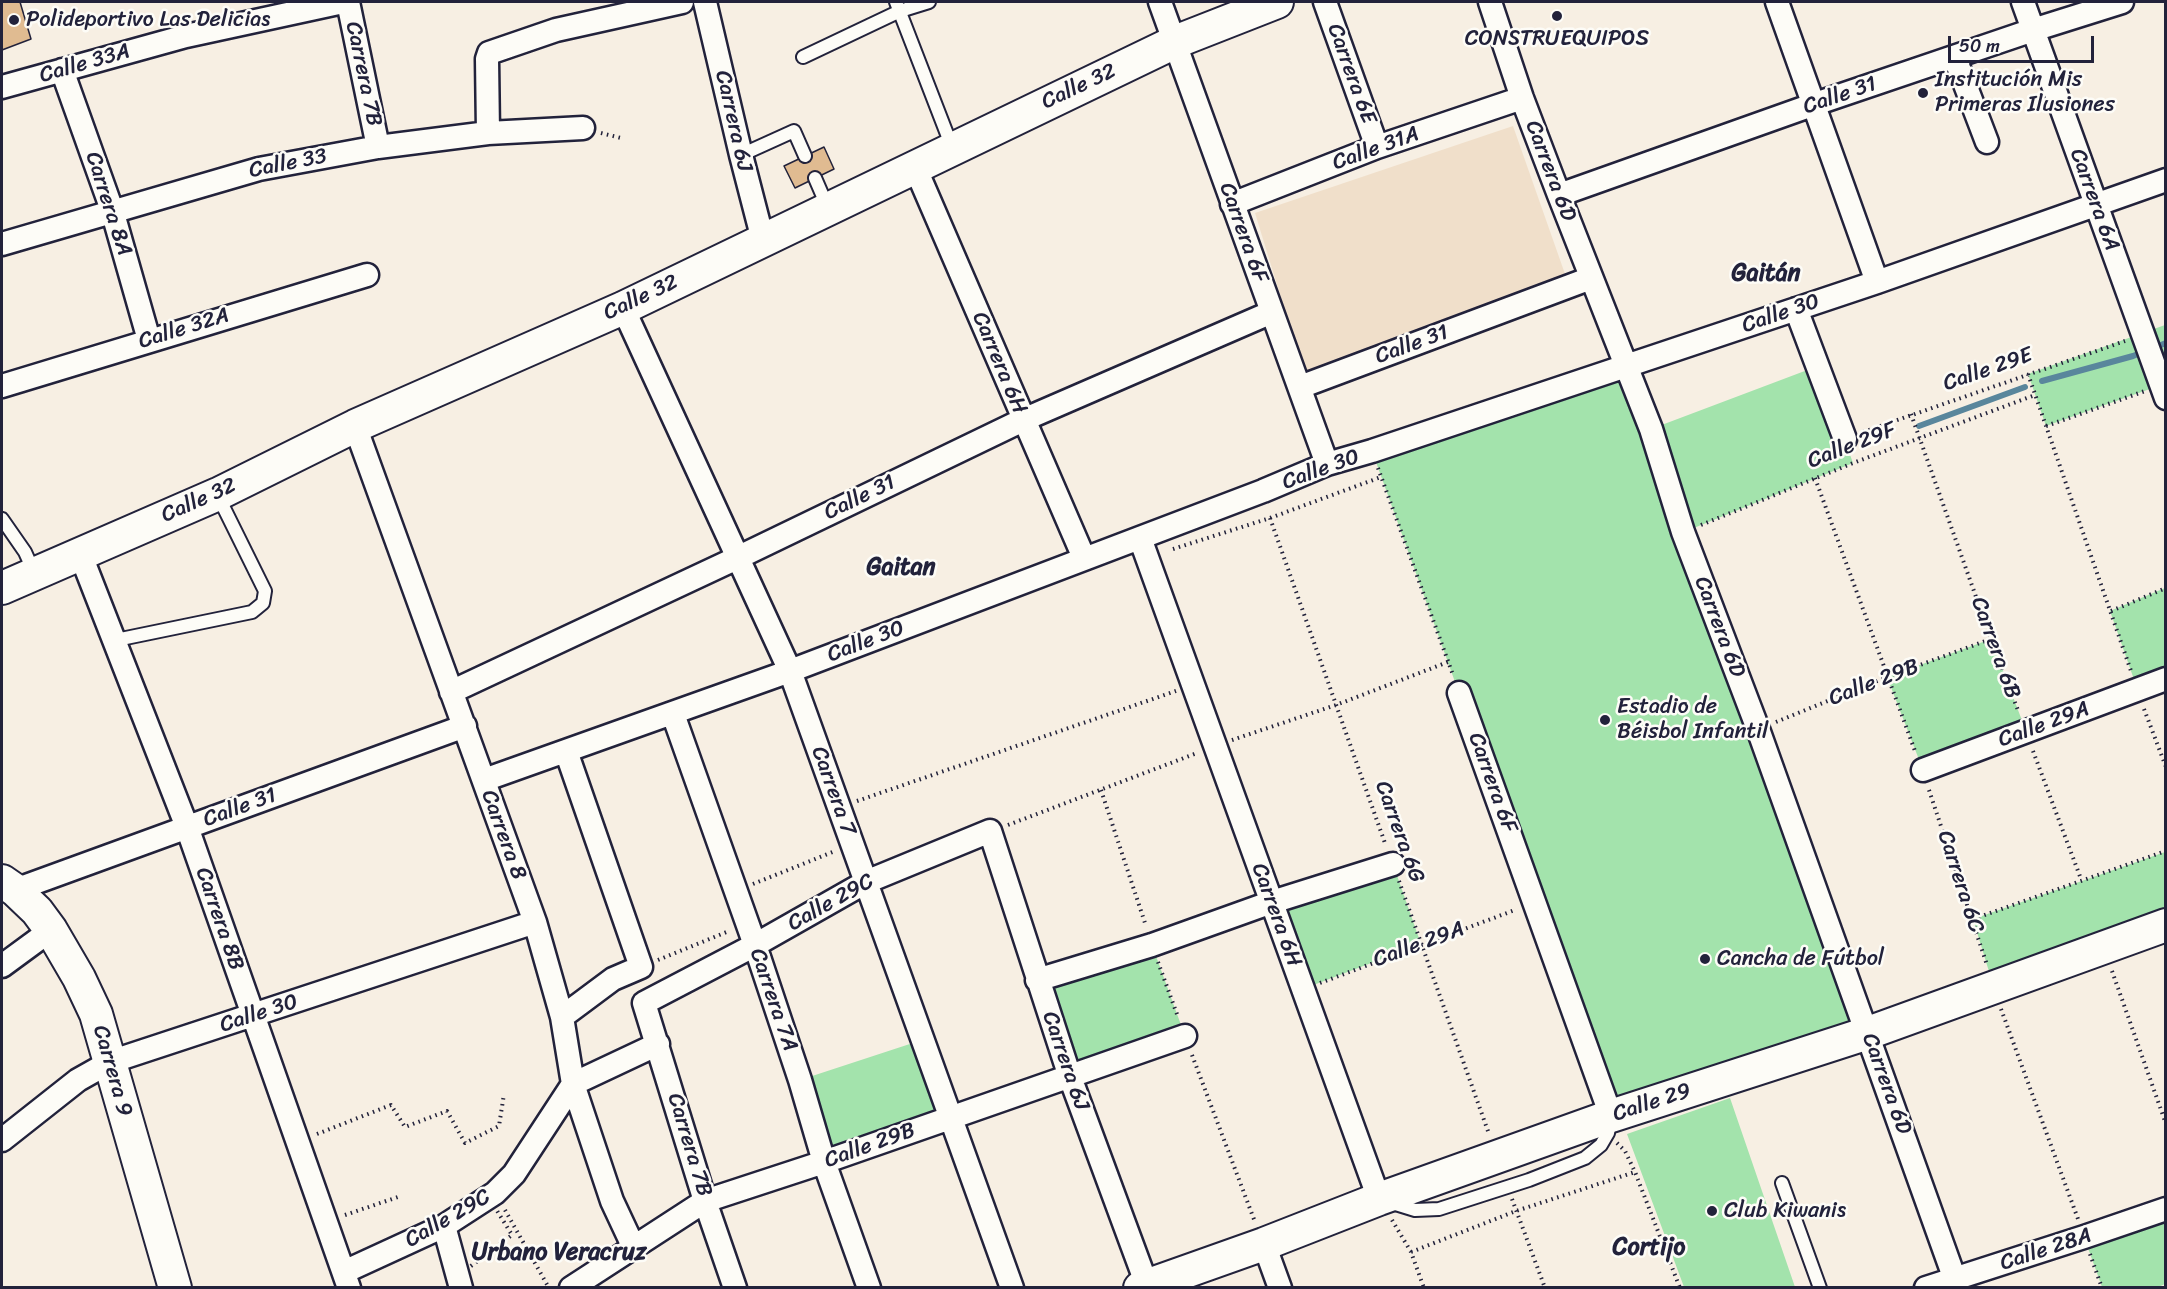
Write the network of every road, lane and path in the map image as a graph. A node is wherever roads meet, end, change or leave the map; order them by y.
1 (344, 2) edge
2 (348, 2) edge
3 (682, 2) edge
4 (705, 2) edge
5 (929, 2) edge
6 (1160, 2) edge
7 (1277, 2) edge
8 (1325, 2) edge
9 (1490, 2) edge
10 (1777, 2) edge
11 (2023, 2) edge
12 (2122, 2) edge
13 (898, 6) edge
14 (2033, 30) junction
15 (1175, 42) junction
16 (803, 57) dead end
17 (1955, 58) junction
18 (62, 70) junction
19 (2, 87) edge
20 (1522, 98) junction
21 (1815, 104) junction
22 (583, 128) dead end
23 (488, 133) junction
24 (1987, 142) dead end
25 (378, 147) junction
26 (952, 147) junction
27 (1377, 147) junction
28 (741, 155) junction
29 (805, 156) dead end
30 (915, 167) junction
31 (815, 178) dead end
32 (2166, 180) edge
33 (1559, 195) junction
34 (1232, 204) junction
35 (2096, 204) junction
36 (828, 209) junction
37 (112, 210) junction
38 (763, 240) junction
39 (2, 244) edge
40 (367, 275) dead end
41 (1591, 279) junction
42 (1877, 282) junction
43 (623, 308) junction
44 (1796, 309) junction
45 (1272, 312) junction
46 (149, 340) junction
47 (2146, 346) junction
48 (1627, 367) junction
49 (2028, 374) junction
50 (2, 386) edge
51 (1300, 387) junction
52 (2163, 392) edge
53 (2035, 395) junction
54 (1911, 414) junction
55 (1023, 420) junction
56 (355, 426) junction
57 (2046, 426) junction
58 (1920, 438) junction
59 (1845, 439) joint
60 (1372, 451) junction
61 (1327, 464) junction
62 (1815, 478) junction
63 (218, 494) junction
64 (1270, 518) dead end
65 (2, 519) edge
66 (1683, 532) junction
67 (1140, 538) junction
68 (80, 553) junction
69 (737, 558) junction
70 (1084, 558) junction
71 (34, 573) junction
72 (2, 588) edge
73 (2166, 588) edge
74 (2110, 611) junction
75 (1990, 639) junction
76 (116, 640) junction
77 (790, 671) junction
78 (1887, 677) junction
79 (2166, 679) edge
80 (1193, 685) junction
81 (2138, 691) junction
82 (451, 692) junction
83 (1459, 693) joint
84 (673, 714) junction
85 (465, 726) junction
86 (1758, 729) junction
87 (2026, 731) junction
88 (566, 751) junction
89 (2166, 767) edge
90 (1923, 770) junction
91 (483, 780) junction
92 (839, 808) junction
93 (187, 827) junction
94 (990, 831) joint
95 (853, 847) junction
96 (2166, 851) edge
97 (1392, 864) junction
98 (864, 877) junction
99 (2081, 879) junction
100 (8, 885) edge
101 (736, 891) junction
102 (1272, 902) junction
103 (1536, 903) junction
104 (1972, 919) junction
105 (535, 922) junction
106 (747, 924) junction
107 (2166, 926) edge
108 (51, 930) junction
109 (1421, 944) junction
110 (755, 945) junction
111 (2104, 947) junction
112 (2, 966) edge
113 (641, 967) junction
114 (1037, 980) junction
115 (1994, 988) junction
116 (1303, 989) junction
117 (644, 1003) joint
118 (253, 1016) junction
119 (562, 1017) junction
120 (1868, 1033) junction
121 (1185, 1036) dead end
122 (658, 1044) junction
123 (110, 1062) junction
124 (1070, 1077) junction
125 (573, 1084) junction
126 (504, 1094) dead end
127 (950, 1117) junction
128 (2166, 1124) edge
129 (1610, 1125) junction
130 (2, 1140) edge
131 (299, 1141) junction
132 (1497, 1157) junction
133 (824, 1162) junction
134 (1635, 1172) junction
135 (1782, 1183) dead end
136 (1508, 1187) junction
137 (495, 1193) junction
138 (398, 1197) dead end
139 (1379, 1199) junction
140 (705, 1201) junction
141 (2166, 1209) edge
142 (1516, 1211) junction
143 (329, 1226) junction
144 (448, 1228) junction
145 (2084, 1238) junction
146 (1264, 1244) junction
147 (634, 1248) junction
148 (1411, 1252) junction
149 (345, 1274) edge
150 (172, 1280) edge
151 (1956, 1283) edge
152 (462, 1287) edge
153 (549, 1287) edge
154 (571, 1287) edge
155 (735, 1287) edge
156 (869, 1287) edge
157 (1012, 1287) edge
158 (1145, 1287) edge
159 (1280, 1287) edge
160 (1424, 1287) edge
161 (1545, 1287) edge
162 (1680, 1287) edge
163 (1820, 1287) edge
164 (1926, 1287) edge
165 (2102, 1287) edge

1 - 18 street, Calle 33A
2 - 25 street, Carrera 7B
3 - 23 street
4 - 28 street, Carrera 6J
5 - 13 lane
6 - 15 street, Carrera 6F
7 - 15 street, Calle 32
8 - 27 street, Carrera 6E
9 - 20 street, Carrera 6D
10 - 21 street
11 - 14 street, Carrera 6A
12 - 14 street, Calle 31
13 - 16 lane
13 - 26 lane
14 - 17 street, Calle 31
14 - 35 street, Carrera 6A
15 - 26 street, Calle 32
15 - 34 street, Carrera 6F
17 - 21 street, Calle 31
17 - 24 street
18 - 19 street, Calle 33A
18 - 37 street, Carrera 8A
20 - 27 street, Calle 31A
20 - 33 street, Carrera 6D
21 - 33 street, Calle 31
21 - 42 street
22 - 23 street, Calle 33
23 - 25 street, Calle 33
25 - 37 street, Calle 33
26 - 30 street, Calle 32
27 - 34 street, Calle 31A
28 - 29 lane
28 - 38 street, Carrera 6J
30 - 36 street, Calle 32
30 - 55 street, Carrera 6H
31 - 36 lane
32 - 35 street, Calle 30
33 - 41 street, Carrera 6D
34 - 45 street, Carrera 6F
35 - 42 street, Calle 30
35 - 47 street, Carrera 6A
36 - 38 street, Calle 32
37 - 39 street, Calle 33
37 - 46 street, Carrera 8A
38 - 43 street, Calle 32
40 - 46 street, Calle 32A
41 - 48 street, Carrera 6D
41 - 51 street, Calle 31
42 - 44 street, Calle 30
43 - 56 street, Calle 32
43 - 69 street, Carrera 7
44 - 48 street, Calle 30
44 - 59 street
45 - 51 street, Carrera 6F
45 - 55 street, Calle 31
46 - 50 street, Calle 32A
47 - 49 path, Calle 29E
47 - 52 street, Carrera 6A
48 - 60 street, Calle 30
48 - 66 street, Carrera 6D
49 - 53 path
49 - 54 path, Calle 29E
51 - 61 street, Carrera 6F
52 - 57 path
53 - 57 path
53 - 58 path, Calle 29F
54 - 58 path, Carrera 6B
54 - 59 path, Calle 29E
55 - 69 street, Calle 31
55 - 70 street, Carrera 6H
56 - 63 street, Calle 32
56 - 82 street, Carrera 8
57 - 74 path
58 - 62 path, Calle 29F
58 - 75 path, Carrera 6B
60 - 61 street, Calle 30
60 - 83 path
61 - 67 street, Calle 30
62 - 66 path, Calle 29F
62 - 78 path, Carrera 6C
63 - 68 street, Calle 32
63 - 76 lane
64 - 97 path, Carrera 6G
65 - 71 lane
66 - 86 street, Carrera 6D
67 - 70 street, Calle 30
67 - 80 street, Carrera 6H
68 - 71 street, Calle 32
68 - 76 street, Carrera 8B
69 - 77 street, Carrera 7
69 - 82 street, Calle 31
70 - 77 street, Calle 30
71 - 72 street, Calle 32
73 - 74 path
74 - 81 path
75 - 78 path, Calle 29B
75 - 87 path, Carrera 6B
76 - 93 street, Carrera 8B
77 - 84 street, Calle 30
77 - 92 street, Carrera 7
78 - 86 path, Calle 29B
78 - 90 path, Carrera 6C
79 - 81 street, Calle 29A
80 - 92 path
80 - 102 street, Carrera 6H
81 - 87 street, Calle 29A
81 - 89 path
82 - 85 street, Carrera 8
83 - 103 street, Carrera 6F
84 - 88 street, Calle 30
84 - 101 street, Carrera 7A
85 - 91 street, Carrera 8
85 - 93 street, Calle 31
86 - 120 street, Carrera 6D
87 - 90 street, Calle 29A
87 - 99 path, Carrera 6B
88 - 91 street, Calle 30
88 - 113 street
90 - 104 path, Carrera 6C
91 - 105 street, Carrera 8
92 - 95 street, Carrera 7
93 - 100 street, Calle 31
93 - 118 street, Carrera 8B
94 - 98 street, Calle 29C
94 - 114 street, Carrera 6J
95 - 98 street, Carrera 7
95 - 101 path
96 - 99 path
97 - 102 street
97 - 109 path, Carrera 6G
98 - 110 street, Calle 29C
98 - 127 street, Carrera 7
99 - 104 path
100 - 108 street, Carrera 9
101 - 106 street, Carrera 7A
102 - 114 street
102 - 116 street, Carrera 6H
103 - 109 path, Calle 29A
103 - 129 street, Carrera 6F
104 - 115 path, Carrera 6C
105 - 118 street, Calle 30
105 - 119 street, Carrera 8
106 - 110 street, Carrera 7A
106 - 113 path
107 - 111 street, Calle 29
108 - 112 street
108 - 123 street, Carrera 9
109 - 116 path, Calle 29A
109 - 132 path, Carrera 6G
110 - 117 street, Calle 29C
110 - 133 street, Carrera 7A
111 - 115 street, Calle 29
111 - 128 path
113 - 119 street
114 - 124 street, Carrera 6J
115 - 120 street, Calle 29
115 - 145 path, Carrera 6C
116 - 139 street, Carrera 6H
117 - 122 street, Carrera 7B
118 - 123 street, Calle 30
118 - 131 street, Carrera 8B
119 - 125 street, Carrera 8
120 - 129 street, Calle 29
120 - 151 street, Carrera 6D
121 - 124 street, Calle 29B
122 - 125 street
122 - 140 street, Carrera 7B
123 - 130 street, Calle 30
123 - 150 street, Carrera 9
124 - 127 street, Calle 29B
124 - 158 street, Carrera 6J
125 - 137 street, Calle 29C
125 - 147 street, Carrera 8
126 - 131 path
127 - 133 street, Calle 29B
127 - 157 street, Carrera 7
129 - 132 street, Calle 29
129 - 134 path
129 - 136 lane
131 - 143 street, Carrera 8B
132 - 139 street, Calle 29
133 - 140 street, Calle 29B
133 - 156 street, Carrera 7A
134 - 142 path
134 - 162 path
135 - 163 lane
136 - 139 lane
136 - 142 path
137 - 144 street, Calle 29C
137 - 153 path
138 - 143 path
139 - 146 street, Calle 29
139 - 148 path
140 - 147 street, Calle 29B
140 - 155 street, Carrera 7B
141 - 145 street, Calle 28A
142 - 148 path
142 - 161 path
143 - 149 street, Carrera 8B
144 - 144 path
144 - 149 street, Calle 29C
144 - 152 street
145 - 151 street, Calle 28A
145 - 165 path, Carrera 6C
146 - 158 street, Calle 29
146 - 159 street
147 - 154 street, Calle 29B
148 - 160 path
151 - 164 street, Calle 28A

